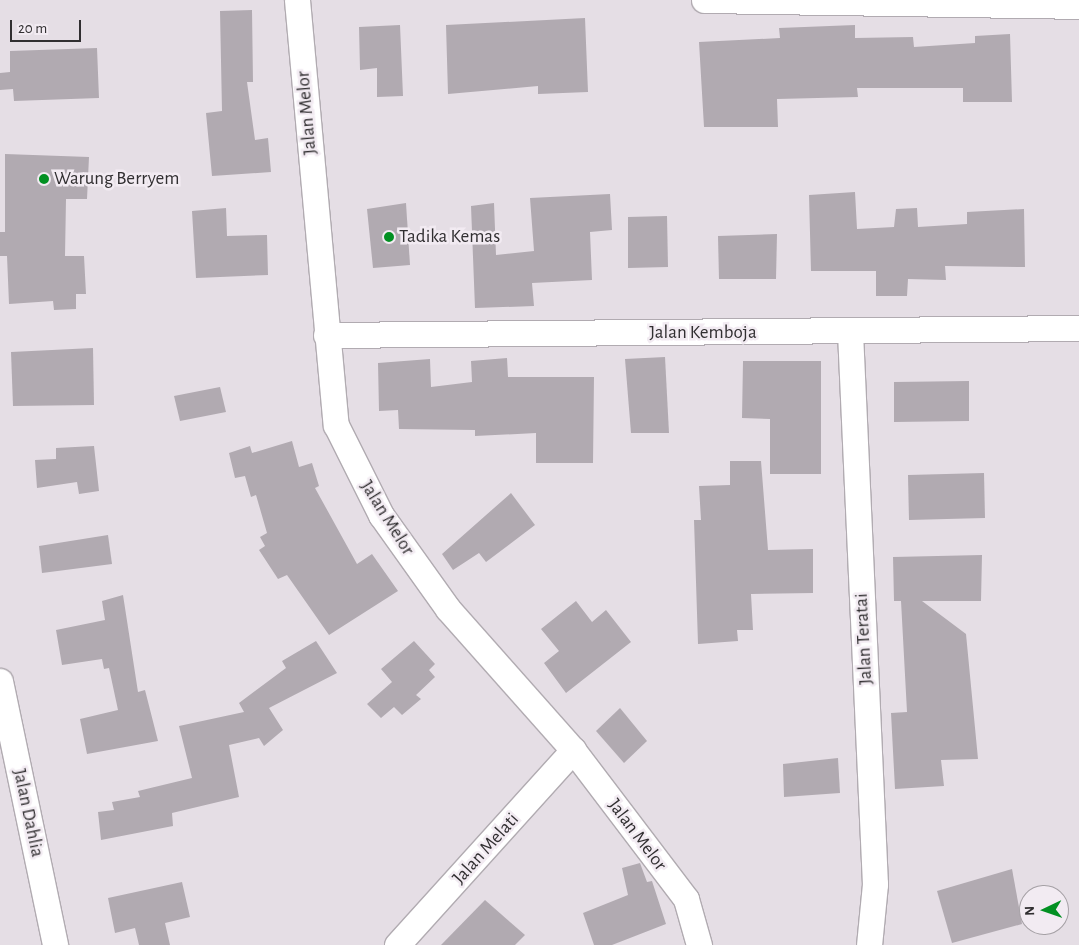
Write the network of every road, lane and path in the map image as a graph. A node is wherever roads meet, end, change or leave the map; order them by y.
1 (297, 0) edge
2 (704, 0) edge
3 (1079, 6) edge
4 (1079, 328) edge
5 (850, 332) junction
6 (326, 335) junction
7 (0, 681) edge
8 (573, 750) junction
9 (55, 945) edge
10 (397, 945) edge
11 (699, 945) edge
12 (870, 945) edge

1 - 6 street, Jalan Melor
2 - 3 street
4 - 5 street, Jalan Kemboja
5 - 6 street, Jalan Kemboja
5 - 12 street, Jalan Teratai
6 - 8 street, Jalan Melor
7 - 9 street, Jalan Dahlia
8 - 10 street, Jalan Melati
8 - 11 street, Jalan Melor

